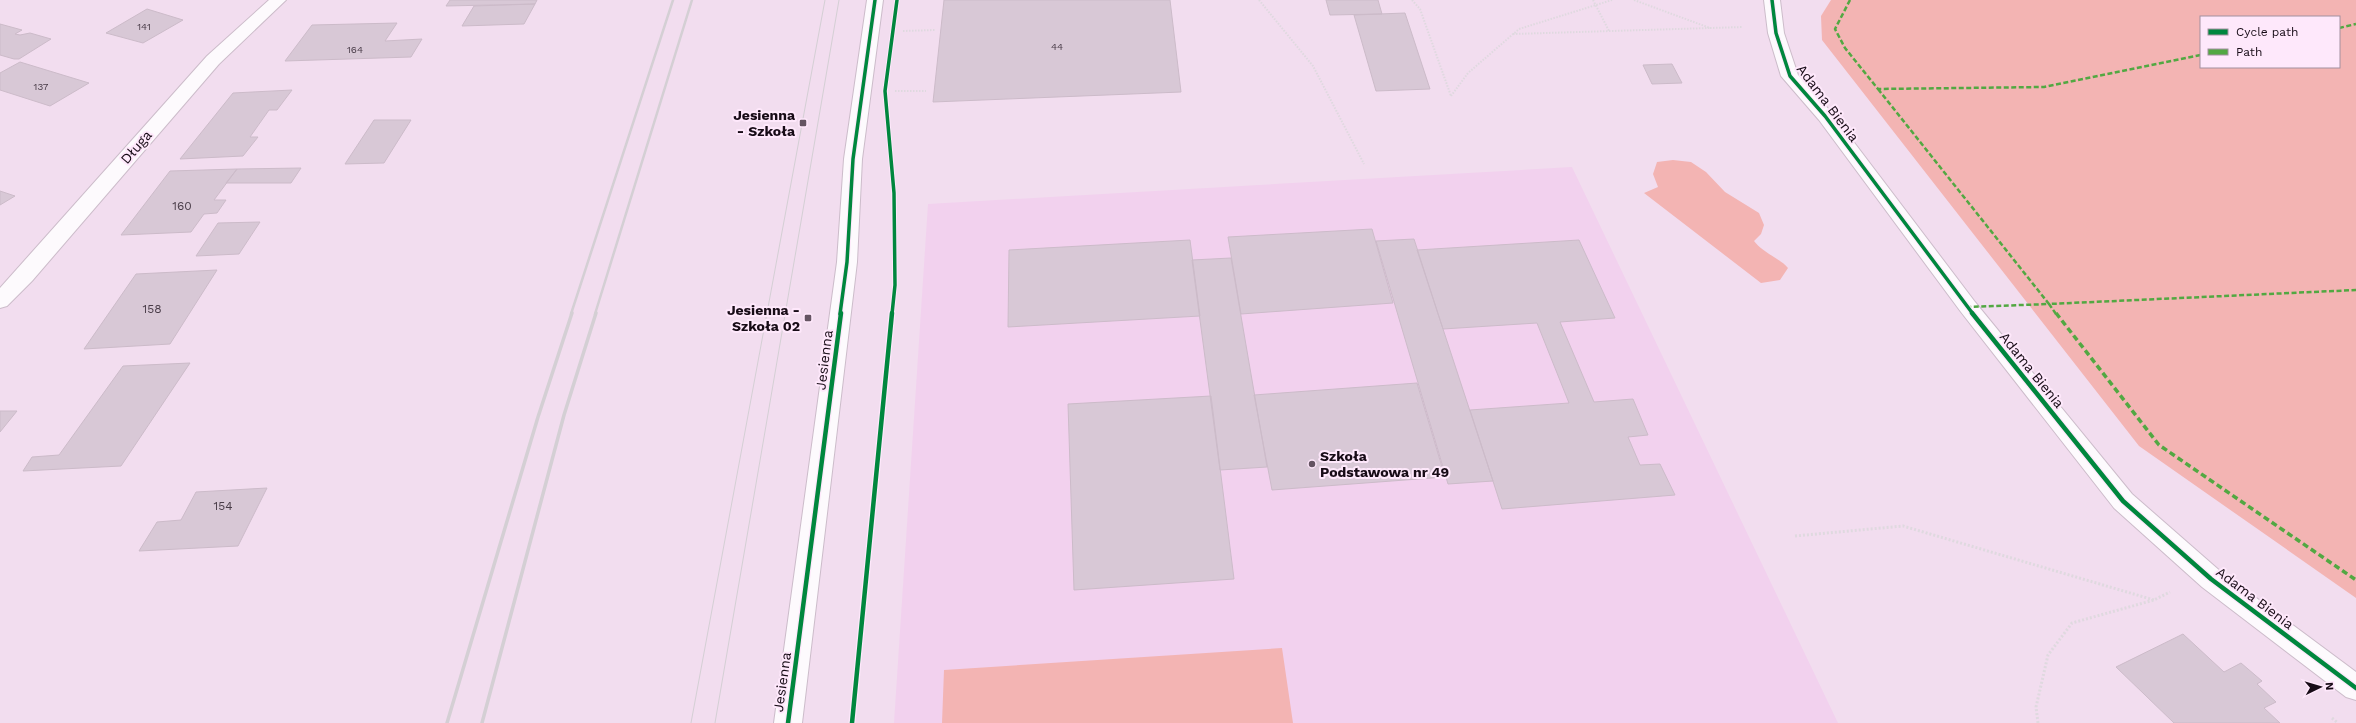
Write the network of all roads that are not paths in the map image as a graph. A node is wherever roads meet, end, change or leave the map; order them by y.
1 (278, 0) edge
2 (875, 0) edge
3 (1772, 0) edge
4 (0, 301) edge
5 (2356, 688) edge
6 (788, 723) edge

1 - 4 street, Długa
2 - 6 street, Jesienna
3 - 5 street, Adama Bienia

